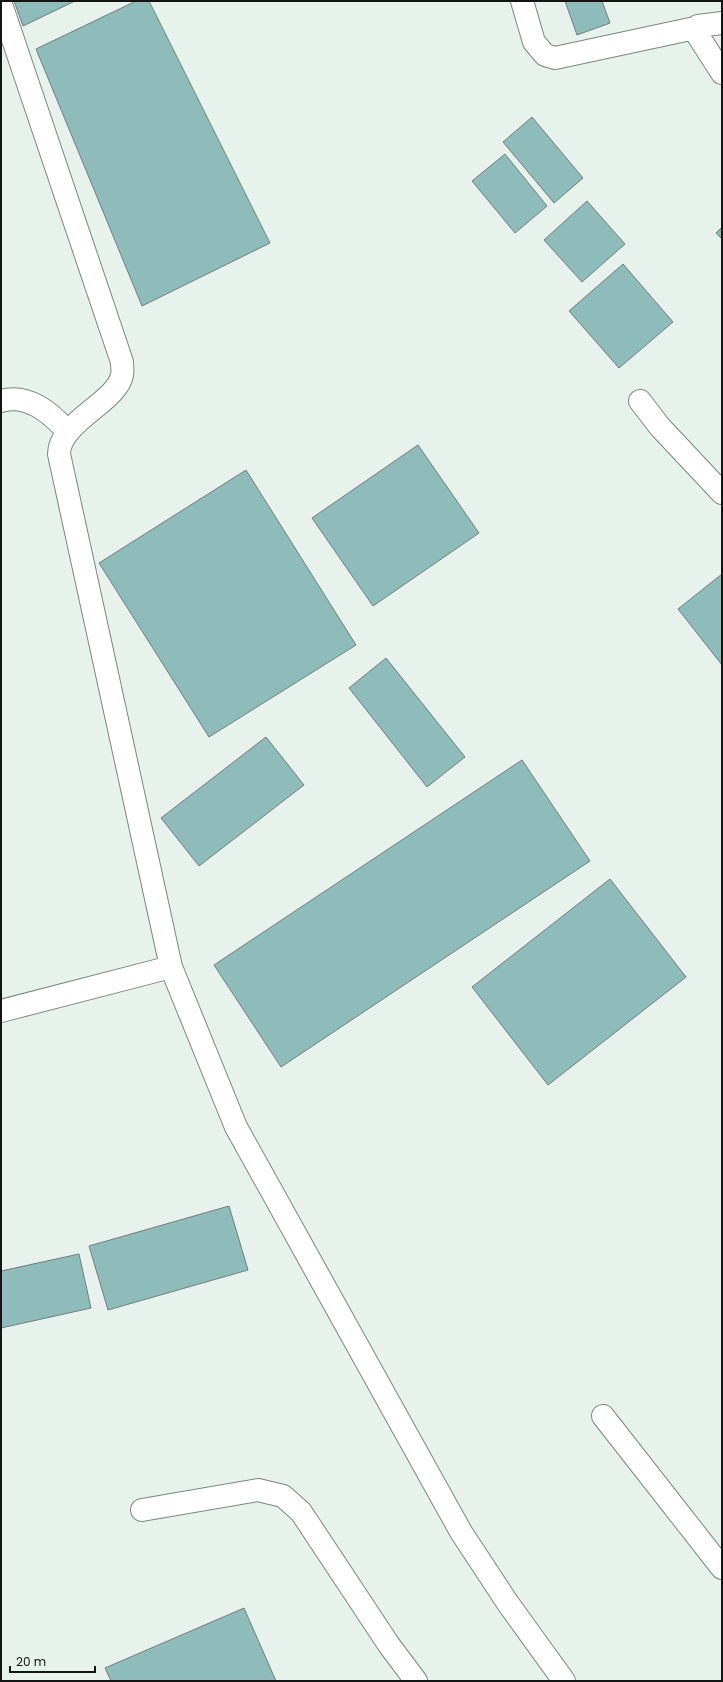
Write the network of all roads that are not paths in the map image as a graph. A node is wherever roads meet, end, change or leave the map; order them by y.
1 (522, 1) edge
2 (1, 4) edge
3 (722, 23) edge
4 (695, 28) junction
5 (722, 73) edge
6 (1, 401) edge
7 (640, 401) dead end
8 (68, 432) junction
9 (722, 493) edge
10 (171, 967) junction
11 (1, 1011) edge
12 (603, 1416) dead end
13 (142, 1510) dead end
14 (722, 1568) edge
15 (416, 1681) edge
16 (564, 1681) edge

1 - 4 street
2 - 8 street
3 - 4 street
4 - 5 street
6 - 8 street
7 - 9 street
8 - 10 street
10 - 11 street
10 - 16 street
12 - 14 street
13 - 15 street

